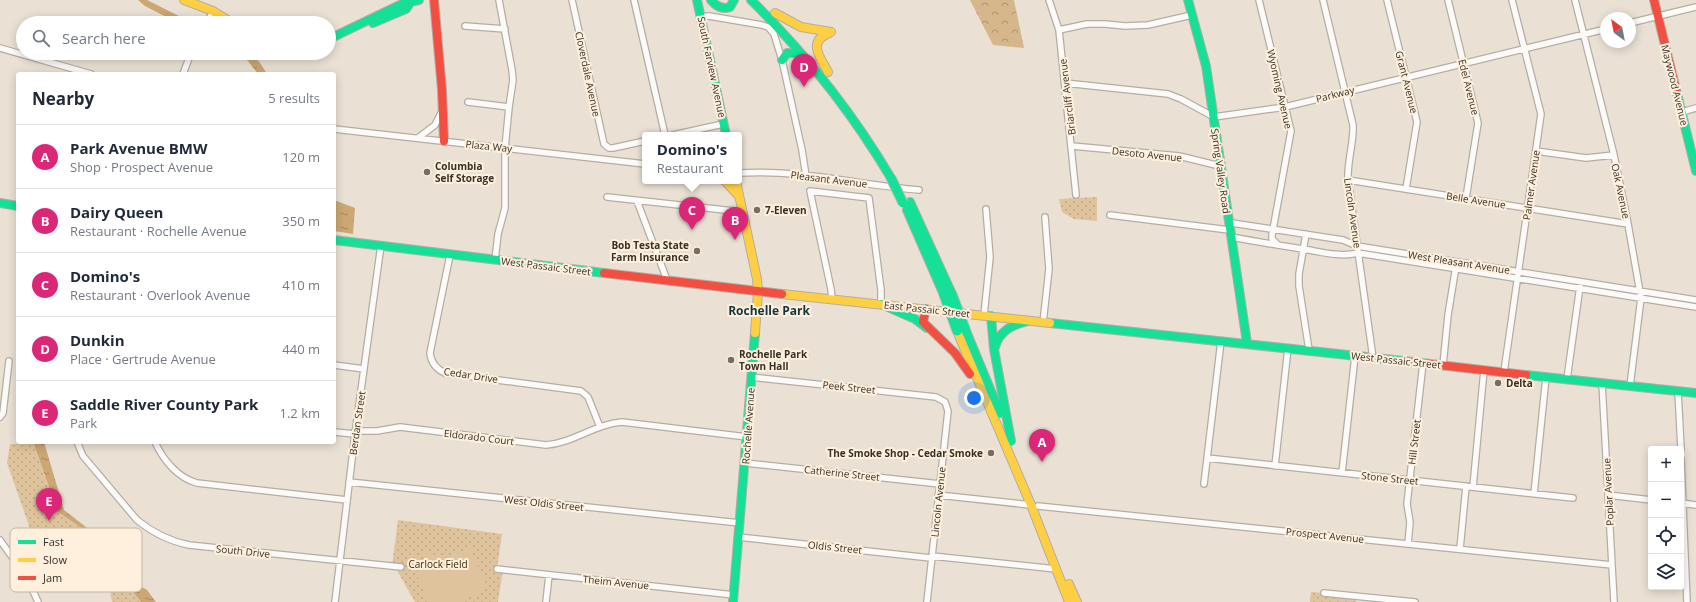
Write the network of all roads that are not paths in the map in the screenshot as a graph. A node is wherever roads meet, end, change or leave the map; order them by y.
1 (184, 0) edge
2 (434, 0) edge
3 (498, 0) edge
4 (572, 0) edge
5 (634, 0) edge
6 (697, 0) edge
7 (711, 0) edge
8 (734, 0) edge
9 (751, 0) edge
10 (1049, 0) edge
11 (1188, 0) edge
12 (1259, 0) edge
13 (1323, 0) edge
14 (1387, 0) edge
15 (1448, 0) edge
16 (1512, 0) edge
17 (1575, 0) edge
18 (1654, 0) edge
19 (762, 1) edge
20 (414, 2) edge
21 (1696, 7) edge
22 (213, 11) junction
23 (775, 14) junction
24 (1192, 15) junction
25 (211, 16) edge
26 (221, 16) edge
27 (1658, 16) junction
28 (701, 17) junction
29 (1636, 22) edge
30 (465, 26) dead end
31 (768, 27) junction
32 (505, 29) junction
33 (1059, 30) junction
34 (1600, 30) edge
35 (1584, 34) junction
36 (336, 36) edge
37 (0, 48) edge
38 (1524, 48) junction
39 (16, 53) edge
40 (802, 54) junction
41 (42, 60) edge
42 (189, 60) edge
43 (782, 60) junction
44 (1464, 63) junction
45 (84, 72) edge
46 (184, 72) edge
47 (828, 72) junction
48 (1406, 77) junction
49 (1065, 83) junction
50 (1345, 92) junction
51 (468, 102) dead end
52 (1285, 106) junction
53 (509, 107) junction
54 (1696, 108) edge
55 (442, 111) junction
56 (1682, 112) junction
57 (1214, 117) junction
58 (723, 124) junction
59 (336, 129) edge
60 (664, 132) edge
61 (687, 132) edge
62 (725, 132) edge
63 (417, 138) junction
64 (444, 141) junction
65 (642, 142) edge
66 (1072, 146) junction
67 (505, 148) junction
68 (1536, 151) junction
69 (1694, 153) edge
70 (1614, 155) junction
71 (642, 164) edge
72 (1220, 166) junction
73 (1696, 171) edge
74 (742, 173) edge
75 (806, 176) junction
76 (895, 178) junction
77 (1348, 180) junction
78 (728, 184) edge
79 (737, 184) edge
80 (1406, 189) junction
81 (919, 190) dead end
82 (1076, 195) dead end
83 (607, 197) dead end
84 (740, 197) junction
85 (1466, 198) junction
86 (637, 201) junction
87 (0, 203) edge
88 (16, 206) edge
89 (1528, 208) junction
90 (986, 210) dead end
91 (743, 212) junction
92 (1110, 215) dead end
93 (1045, 217) dead end
94 (1628, 224) junction
95 (1274, 229) junction
96 (1229, 230) junction
97 (1306, 234) junction
98 (336, 240) edge
99 (381, 245) junction
100 (1280, 246) junction
101 (1357, 246) junction
102 (1303, 249) junction
103 (1358, 253) junction
104 (450, 255) junction
105 (495, 260) junction
106 (1456, 262) junction
107 (1455, 269) junction
108 (1518, 272) junction
109 (1517, 279) junction
110 (667, 280) junction
111 (1580, 281) junction
112 (1579, 289) junction
113 (1639, 291) junction
114 (758, 292) junction
115 (1641, 298) junction
116 (832, 299) junction
117 (1696, 300) edge
118 (881, 304) junction
119 (1696, 307) edge
120 (926, 310) junction
121 (988, 316) junction
122 (1028, 321) junction
123 (1043, 323) junction
124 (928, 328) junction
125 (1096, 328) joint
126 (962, 331) junction
127 (1221, 341) junction
128 (1247, 343) junction
129 (1288, 348) junction
130 (994, 349) junction
131 (1309, 350) junction
132 (1355, 356) junction
133 (1373, 358) junction
134 (9, 361) dead end
135 (1423, 363) junction
136 (336, 365) edge
137 (1442, 365) junction
138 (364, 369) junction
139 (1484, 370) junction
140 (1504, 372) junction
141 (1546, 376) junction
142 (752, 377) junction
143 (1568, 379) junction
144 (1602, 383) junction
145 (1630, 386) junction
146 (1678, 391) junction
147 (1696, 393) edge
148 (945, 402) joint
149 (0, 417) edge
150 (600, 427) junction
151 (999, 429) junction
152 (336, 432) edge
153 (355, 433) junction
154 (748, 437) junction
155 (1011, 441) junction
156 (78, 444) edge
157 (156, 444) edge
158 (1680, 446) edge
159 (1207, 458) junction
160 (745, 463) junction
161 (1275, 466) junction
162 (1342, 473) junction
163 (1410, 480) junction
164 (349, 482) junction
165 (940, 484) junction
166 (1204, 484) dead end
167 (1466, 486) junction
168 (1473, 487) junction
169 (1534, 494) junction
170 (938, 495) junction
171 (1608, 495) junction
172 (1573, 498) dead end
173 (347, 500) junction
174 (1648, 500) edge
175 (1684, 504) edge
176 (1035, 505) junction
177 (1696, 505) edge
178 (1683, 518) edge
179 (740, 523) junction
180 (738, 537) junction
181 (0, 540) edge
182 (1408, 544) junction
183 (1460, 549) junction
184 (10, 554) edge
185 (931, 557) junction
186 (339, 561) junction
187 (1612, 565) junction
188 (400, 568) dead end
189 (497, 569) dead end
190 (1056, 569) junction
191 (549, 575) junction
192 (33, 592) edge
193 (1324, 593) dead end
194 (734, 598) edge
195 (38, 602) edge
196 (334, 602) edge
197 (546, 602) edge
198 (927, 602) edge
199 (1069, 602) edge
200 (1077, 602) edge
201 (1415, 602) edge
202 (1614, 602) edge
203 (1687, 602) edge

1 - 22 main road
2 - 55 main road
3 - 32 street
4 - 65 street, Cloverdale Avenue
5 - 60 street
6 - 28 main road, South Farview Avenue
7 - 8 main road
9 - 40 main road
10 - 33 street, Briarcliff Avenue
11 - 24 main road, Spring Valley Road
12 - 52 street, Wyoming Avenue
13 - 50 street, Lincoln Avenue
14 - 48 street, Grant Avenue
15 - 44 street, Edel Avenue
16 - 38 street, Palmer Avenue
17 - 35 street, Oak Avenue
18 - 27 main road, Maywood Avenue
19 - 23 main road
20 - 36 main road
21 - 27 street
22 - 25 street
22 - 26 main road
23 - 47 main road
23 - 47 main road
24 - 33 street
24 - 57 main road, Spring Valley Road
27 - 29 street
27 - 56 main road, Maywood Avenue
28 - 31 street
28 - 58 main road, South Farview Avenue
30 - 32 street
31 - 40 main road
31 - 43 street
32 - 53 street
33 - 49 street, Briarcliff Avenue
34 - 35 street, Parkway
35 - 38 street, Parkway
35 - 70 street, Oak Avenue
37 - 39 street
38 - 44 street, Parkway
38 - 68 street, Palmer Avenue
40 - 43 main road
40 - 76 main road
41 - 45 street
42 - 46 street
43 - 75 street
44 - 48 street, Parkway
44 - 85 street, Edel Avenue
47 - 76 main road
48 - 50 street, Parkway
48 - 80 street, Grant Avenue
49 - 57 street
49 - 66 street, Briarcliff Avenue
50 - 52 street, Parkway
50 - 77 street, Lincoln Avenue
51 - 53 street
52 - 57 street, Parkway
52 - 95 street, Wyoming Avenue
53 - 67 street
54 - 56 street
55 - 63 street
55 - 64 main road
56 - 69 main road, Maywood Avenue
57 - 72 main road, Spring Valley Road
58 - 61 street
58 - 62 main road, South Farview Avenue
59 - 63 street, Plaza Way
63 - 64 street, Plaza Way
64 - 67 street, Plaza Way
66 - 72 street, Desoto Avenue
66 - 82 street, Briarcliff Avenue
67 - 71 street, Plaza Way
67 - 105 street
68 - 70 street
68 - 89 street, Palmer Avenue
69 - 73 main road, Maywood Avenue
70 - 94 street, Oak Avenue
72 - 96 main road, Spring Valley Road
74 - 75 street, Pleasant Avenue
75 - 81 street, Pleasant Avenue
76 - 126 main road, bridge
77 - 80 street, Belle Avenue
77 - 101 street, Lincoln Avenue
78 - 84 main road
79 - 84 main road, Rochelle Avenue
80 - 85 street, Belle Avenue
83 - 86 street
84 - 91 main road, Rochelle Avenue
85 - 89 street, Belle Avenue
86 - 91 street
86 - 110 street
87 - 88 main road
89 - 94 street, Belle Avenue
89 - 108 street, Palmer Avenue
90 - 121 street
91 - 114 main road, Rochelle Avenue
92 - 96 street, West Pleasant Avenue
93 - 123 street
94 - 113 street, Oak Avenue
95 - 96 street, West Pleasant Avenue
95 - 97 street, West Pleasant Avenue
95 - 100 street, Wyoming Avenue
96 - 100 street, West Pleasant Avenue
96 - 128 main road, Spring Valley Road
97 - 101 street, West Pleasant Avenue
97 - 102 street
98 - 99 main road, West Passaic Street
99 - 104 main road, West Passaic Street
99 - 138 street, Berdan Street
100 - 102 street, West Pleasant Avenue
101 - 103 street, Lincoln Avenue
101 - 106 street, West Pleasant Avenue
102 - 103 street, West Pleasant Avenue
102 - 131 street
103 - 107 street, West Pleasant Avenue
103 - 133 street, Lincoln Avenue
104 - 105 main road, West Passaic Street
104 - 150 street, Cedar Drive
105 - 110 main road, West Passaic Street
106 - 107 street
106 - 108 street, West Pleasant Avenue
107 - 109 street, West Pleasant Avenue
107 - 137 street
108 - 109 street, Palmer Avenue
108 - 111 street, West Pleasant Avenue
109 - 112 street, West Pleasant Avenue
109 - 140 street, Palmer Avenue
110 - 114 main road, West Passaic Street
111 - 112 street
111 - 113 street, West Pleasant Avenue
112 - 115 street, West Pleasant Avenue
112 - 143 street
113 - 115 street, Oak Avenue
113 - 117 street, West Pleasant Avenue
114 - 116 main road, East Passaic Street
114 - 142 main road, Rochelle Avenue
115 - 119 street, West Pleasant Avenue
115 - 145 street, Oak Avenue
116 - 118 main road, East Passaic Street
116 - 118 street, Pleasant Avenue
118 - 120 main road, East Passaic Street
118 - 124 main road
120 - 121 main road, East Passaic Street
120 - 124 main road
121 - 122 main road, East Passaic Street
121 - 130 main road
122 - 123 main road, East Passaic Street
122 - 130 main road
123 - 125 main road, East Passaic Street
124 - 151 main road
125 - 127 main road, West Passaic Street
126 - 151 main road
126 - 155 main road
127 - 128 main road, West Passaic Street
127 - 159 street
128 - 129 main road, West Passaic Street
129 - 131 main road, West Passaic Street
129 - 161 street
130 - 155 main road
131 - 132 main road, West Passaic Street
132 - 133 main road, West Passaic Street
132 - 162 street
133 - 135 main road, West Passaic Street
134 - 149 street
135 - 137 main road, West Passaic Street
135 - 163 street, Hill Street
136 - 138 street
137 - 139 main road, West Passaic Street
138 - 153 street, Berdan Street
139 - 140 main road, West Passaic Street
139 - 168 street
140 - 141 main road, West Passaic Street
141 - 143 main road, West Passaic Street
141 - 169 street
142 - 148 street, Peek Street
142 - 154 main road, Rochelle Avenue
143 - 144 main road, West Passaic Street
144 - 145 main road, West Passaic Street
144 - 171 street, Poplar Avenue
145 - 146 main road, West Passaic Street
146 - 147 main road, West Passaic Street
146 - 158 street
148 - 165 street, Lincoln Avenue
150 - 153 street, Eldorado Court
150 - 154 street, Eldorado Court
151 - 176 main road
152 - 153 street, Eldorado Court
153 - 164 street, Berdan Street
154 - 160 main road, Rochelle Avenue
155 - 176 main road
156 - 186 street, South Drive
157 - 173 street
159 - 161 street, Stone Street
159 - 166 street
160 - 165 street, Catherine Street
160 - 179 main road, Rochelle Avenue
161 - 162 street, Stone Street
162 - 163 street, Stone Street
163 - 167 street, Stone Street
163 - 182 street, Hill Street
164 - 173 street, Berdan Street
164 - 179 street, West Oldis Street
165 - 170 street, Lincoln Avenue
167 - 168 street, Stone Street
167 - 183 street
168 - 169 street, Stone Street
169 - 172 street, Stone Street
170 - 176 street, Prospect Avenue
170 - 185 street, Lincoln Avenue
171 - 174 street
171 - 187 street, Poplar Avenue
173 - 186 street, Berdan Street
175 - 177 street
176 - 182 street, Prospect Avenue
176 - 190 main road
176 - 200 main road
178 - 203 street
179 - 180 main road, Rochelle Avenue
180 - 185 street, Oldis Street
180 - 194 main road, Rochelle Avenue
181 - 184 street
182 - 183 street, Prospect Avenue
183 - 187 street, Prospect Avenue
185 - 190 street, Oldis Street
185 - 198 street, Lincoln Avenue
186 - 188 street, South Drive
186 - 196 street, Berdan Street
187 - 202 street, Poplar Avenue
189 - 191 street, Theim Avenue
190 - 199 main road
191 - 194 street, Theim Avenue
191 - 197 street
192 - 195 street
193 - 201 street

